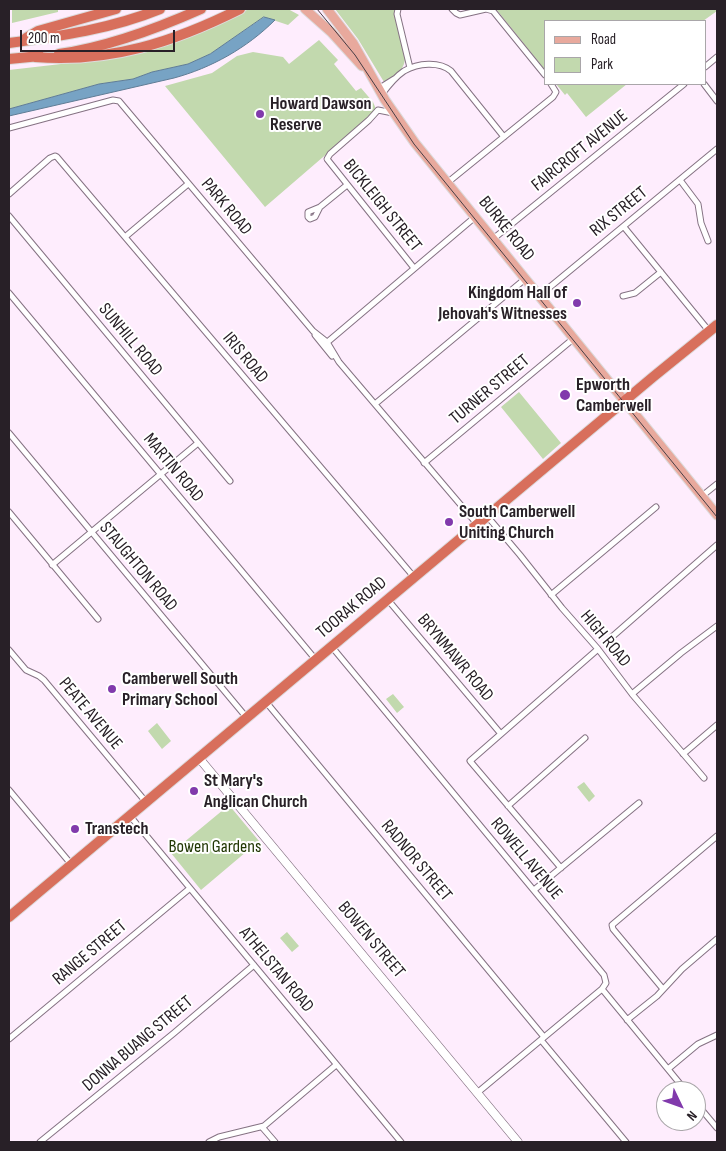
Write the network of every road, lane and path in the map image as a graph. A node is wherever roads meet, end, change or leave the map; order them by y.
1 (116, 9) edge
2 (160, 9) edge
3 (201, 9) edge
4 (240, 9) edge
5 (305, 9) edge
6 (327, 9) edge
7 (398, 9) edge
8 (452, 9) edge
9 (20, 41) junction
10 (9, 43) edge
11 (35, 57) junction
12 (717, 57) edge
13 (9, 59) edge
14 (706, 66) edge
15 (410, 68) junction
16 (544, 75) edge
17 (370, 76) junction
18 (683, 85) edge
19 (705, 85) edge
20 (553, 86) edge
21 (380, 92) junction
22 (717, 101) edge
23 (394, 113) junction
24 (9, 128) edge
25 (504, 137) junction
26 (717, 149) edge
27 (680, 180) junction
28 (447, 183) junction
29 (188, 184) junction
30 (347, 185) junction
31 (10, 190) edge
32 (320, 207) dead end
33 (9, 216) edge
34 (475, 217) junction
35 (624, 226) junction
36 (124, 237) junction
37 (493, 239) junction
38 (708, 241) dead end
39 (414, 268) junction
40 (660, 272) junction
41 (525, 279) junction
42 (9, 293) edge
43 (539, 296) junction
44 (623, 296) dead end
45 (717, 325) edge
46 (709, 332) junction
47 (573, 339) junction
48 (325, 343) junction
49 (624, 401) junction
50 (375, 404) junction
51 (9, 433) edge
52 (198, 443) junction
53 (424, 463) junction
54 (160, 474) junction
55 (230, 481) dead end
56 (717, 484) edge
57 (702, 496) junction
58 (656, 507) dead end
59 (9, 512) edge
60 (717, 515) edge
61 (487, 516) junction
62 (477, 524) junction
63 (91, 532) junction
64 (717, 545) edge
65 (52, 565) junction
66 (414, 578) junction
67 (551, 595) junction
68 (388, 600) junction
69 (98, 620) dead end
70 (717, 626) edge
71 (614, 636) dead end
72 (332, 647) junction
73 (598, 649) junction
74 (9, 650) edge
75 (316, 660) junction
76 (632, 694) junction
77 (266, 702) junction
78 (247, 718) junction
79 (717, 725) edge
80 (501, 734) junction
81 (585, 738) dead end
82 (684, 754) junction
83 (199, 758) junction
84 (704, 778) dead end
85 (9, 790) edge
86 (146, 802) junction
87 (638, 803) dead end
88 (508, 806) junction
89 (130, 816) junction
90 (717, 836) edge
91 (72, 865) junction
92 (561, 868) junction
93 (189, 889) junction
94 (534, 890) junction
95 (9, 917) edge
96 (717, 939) edge
97 (254, 966) junction
98 (602, 989) junction
99 (663, 989) junction
100 (627, 1020) junction
101 (717, 1035) edge
102 (542, 1038) junction
103 (9, 1039) edge
104 (336, 1065) junction
105 (668, 1069) junction
106 (678, 1081) edge
107 (477, 1093) junction
108 (706, 1115) edge
109 (262, 1127) junction
110 (717, 1128) edge
111 (40, 1142) edge
112 (210, 1142) edge
113 (275, 1142) edge
114 (401, 1142) edge
115 (518, 1142) edge
116 (626, 1142) edge

1 - 9 highway
2 - 9 highway
3 - 11 highway
4 - 11 highway
5 - 17 main road, BURKE ROAD
6 - 17 main road, BURKE ROAD
7 - 15 street
8 - 16 street
9 - 10 highway
11 - 13 highway
12 - 14 street
15 - 21 street
15 - 25 street
17 - 21 main road, BURKE ROAD
18 - 37 street, FAIRCROFT AVENUE
19 - 22 street
20 - 25 street
21 - 23 main road, BURKE ROAD
23 - 28 main road, BURKE ROAD
23 - 30 street, BICKLEIGH STREET
24 - 29 street, PARK ROAD
25 - 28 street
26 - 27 street, RIX STREET
27 - 35 street, RIX STREET
27 - 38 street
28 - 34 main road, BURKE ROAD
29 - 36 street
29 - 48 street, PARK ROAD
30 - 32 street
30 - 39 street, BICKLEIGH STREET
31 - 36 street, IRIS ROAD
33 - 52 street, SUNHILL ROAD
34 - 37 main road, BURKE ROAD
34 - 39 street
35 - 40 street
35 - 43 street, RIX STREET
36 - 66 street, IRIS ROAD
37 - 41 main road, BURKE ROAD
39 - 48 street
40 - 44 street
40 - 46 street
41 - 43 main road, BURKE ROAD
41 - 50 street
42 - 54 street, MARTIN ROAD
43 - 47 main road, BURKE ROAD
45 - 46 highway, TOORAK ROAD
46 - 49 highway, TOORAK ROAD
47 - 49 main road, BURKE ROAD
47 - 53 street, TURNER STREET
48 - 50 street, PARK ROAD
49 - 57 main road, BURKE ROAD
49 - 61 highway, TOORAK ROAD
50 - 53 street, PARK ROAD
51 - 63 street, STAUGHTON ROAD
52 - 54 street
52 - 55 street, SUNHILL ROAD
53 - 62 street, PARK ROAD
54 - 63 street
54 - 75 street, MARTIN ROAD
56 - 57 street
57 - 60 main road, BURKE ROAD
58 - 67 street
59 - 65 street
61 - 62 highway, TOORAK ROAD
61 - 67 street, HIGH ROAD
62 - 66 highway, TOORAK ROAD
63 - 65 street
63 - 78 street, STAUGHTON ROAD
64 - 71 street
65 - 69 street
66 - 68 highway, TOORAK ROAD
67 - 73 street, HIGH ROAD
68 - 72 highway, TOORAK ROAD
68 - 80 street, BRYNMAWR ROAD
70 - 76 street
72 - 75 highway, TOORAK ROAD
72 - 94 street, ROWELL AVENUE
73 - 76 street, HIGH ROAD
73 - 80 street
74 - 86 street, PEATE AVENUE
75 - 77 highway, TOORAK ROAD
76 - 82 street, HIGH ROAD
77 - 78 highway, TOORAK ROAD
77 - 102 street, RADNOR STREET
78 - 83 highway, TOORAK ROAD
79 - 82 street
80 - 88 street
81 - 88 street
82 - 84 street, HIGH ROAD
83 - 86 highway, TOORAK ROAD
83 - 107 street, BOWEN STREET
85 - 91 street
86 - 89 highway, TOORAK ROAD
87 - 92 street
88 - 92 street
89 - 91 highway, TOORAK ROAD
89 - 93 street, ATHELSTAN ROAD
90 - 99 street
91 - 95 highway, TOORAK ROAD
92 - 94 street
93 - 97 street, ATHELSTAN ROAD
93 - 103 street, RANGE STREET
94 - 98 street, ROWELL AVENUE
96 - 99 street
97 - 104 street, ATHELSTAN ROAD
97 - 111 street, DONNA BUANG STREET
98 - 100 street, ROWELL AVENUE
98 - 102 street
99 - 100 street
100 - 105 street, ROWELL AVENUE
101 - 105 street
102 - 107 street
102 - 116 street, RADNOR STREET
104 - 109 street
104 - 114 street, ATHELSTAN ROAD
105 - 106 street, ROWELL AVENUE
107 - 115 street, BOWEN STREET
108 - 110 street
109 - 112 street
109 - 113 street

